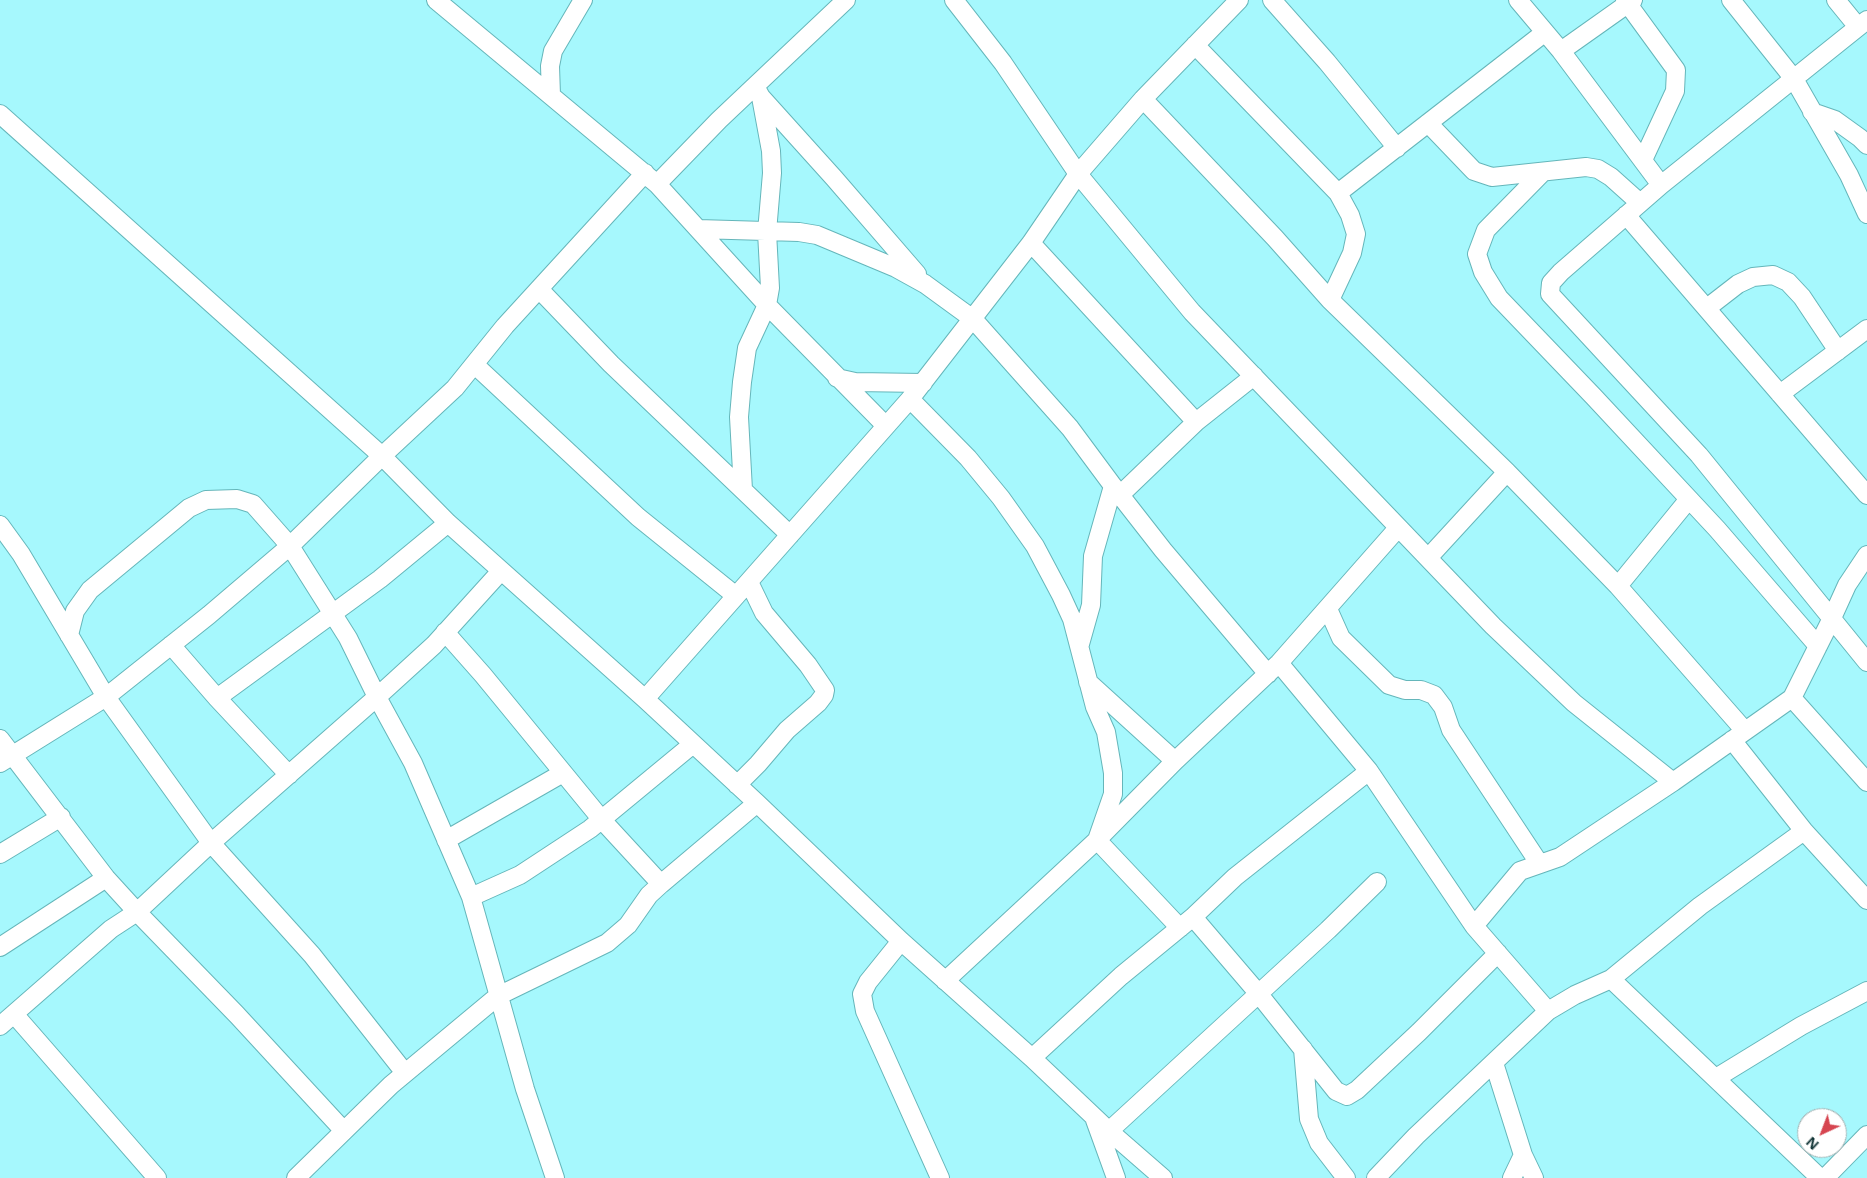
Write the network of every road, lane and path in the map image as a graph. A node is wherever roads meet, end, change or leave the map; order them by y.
1 (436, 0) edge
2 (583, 0) edge
3 (846, 0) edge
4 (954, 0) edge
5 (1239, 0) edge
6 (1272, 0) edge
7 (1518, 0) edge
8 (1732, 0) edge
9 (1836, 0) edge
10 (1629, 1) edge
11 (1864, 22) edge
12 (1544, 32) junction
13 (1195, 44) junction
14 (1561, 51) junction
15 (1794, 79) junction
16 (758, 92) junction
17 (551, 95) junction
18 (1143, 99) junction
19 (1812, 112) junction
20 (0, 114) edge
21 (1428, 123) junction
22 (1867, 145) edge
23 (1397, 148) junction
24 (1643, 160) junction
25 (1542, 173) junction
26 (1078, 174) junction
27 (651, 179) junction
28 (1661, 185) junction
29 (1338, 193) junction
30 (1640, 203) junction
31 (1867, 214) edge
32 (1626, 215) junction
33 (698, 229) junction
34 (767, 232) junction
35 (1031, 243) junction
36 (925, 284) junction
37 (539, 289) junction
38 (1330, 300) junction
39 (766, 306) junction
40 (1707, 308) junction
41 (973, 319) junction
42 (1867, 330) edge
43 (1838, 351) junction
44 (475, 365) junction
45 (1254, 376) junction
46 (837, 378) junction
47 (923, 383) junction
48 (1780, 394) junction
49 (910, 399) junction
50 (1196, 422) junction
51 (886, 426) junction
52 (382, 456) junction
53 (1508, 472) junction
54 (743, 490) junction
55 (1117, 491) junction
56 (1867, 495) edge
57 (1689, 499) junction
58 (448, 524) junction
59 (0, 525) edge
60 (1398, 528) junction
61 (790, 535) junction
62 (290, 546) junction
63 (1867, 555) edge
64 (1428, 558) junction
65 (501, 571) junction
66 (749, 582) junction
67 (1618, 586) junction
68 (736, 596) junction
69 (1328, 609) junction
70 (332, 613) junction
71 (1832, 618) junction
72 (445, 632) junction
73 (69, 635) junction
74 (171, 645) junction
75 (1080, 645) junction
76 (1818, 646) junction
77 (1867, 662) edge
78 (1273, 669) junction
79 (1088, 682) junction
80 (106, 697) junction
81 (216, 698) junction
82 (377, 698) junction
83 (1792, 698) junction
84 (644, 699) junction
85 (1739, 735) junction
86 (0, 739) edge
87 (693, 744) junction
88 (6, 759) edge
89 (1175, 761) junction
90 (1368, 771) junction
91 (563, 773) junction
92 (289, 775) junction
93 (1672, 782) junction
94 (1867, 782) edge
95 (737, 785) junction
96 (757, 803) junction
97 (61, 817) junction
98 (602, 820) junction
99 (1804, 831) junction
100 (446, 840) junction
101 (1097, 840) junction
102 (210, 843) junction
103 (0, 854) edge
104 (1539, 863) junction
105 (106, 878) junction
106 (1377, 882) dead end
107 (661, 884) junction
108 (471, 897) junction
109 (1867, 900) edge
110 (137, 912) junction
111 (1186, 922) junction
112 (1474, 926) junction
113 (901, 941) junction
114 (0, 947) edge
115 (1498, 953) junction
116 (1611, 979) junction
117 (946, 981) junction
118 (1867, 991) edge
119 (1258, 994) junction
120 (498, 996) junction
121 (1548, 1011) junction
122 (14, 1014) junction
123 (0, 1026) edge
124 (1303, 1049) junction
125 (1032, 1058) junction
126 (1494, 1063) junction
127 (405, 1073) junction
128 (1716, 1078) junction
129 (1094, 1117) junction
130 (344, 1131) junction
131 (1108, 1131) junction
132 (1867, 1135) edge
133 (1523, 1155) junction
134 (151, 1174) edge
135 (296, 1178) edge
136 (556, 1178) edge
137 (940, 1178) edge
138 (1116, 1178) edge
139 (1162, 1178) edge
140 (1346, 1178) edge
141 (1376, 1178) edge
142 (1512, 1178) edge
143 (1534, 1178) edge
144 (1820, 1178) edge
145 (1825, 1178) edge

1 - 17 street
2 - 17 street
3 - 16 street
4 - 26 street
5 - 13 street
6 - 23 street
7 - 12 street
8 - 15 street
9 - 11 street
10 - 14 street
10 - 24 street
11 - 15 street
12 - 14 street
12 - 21 street
13 - 18 street
13 - 29 street
14 - 24 street
15 - 19 street
15 - 28 street
16 - 27 street
16 - 34 street
16 - 36 street
17 - 27 street
18 - 26 street
18 - 38 street
19 - 22 street
19 - 31 street
20 - 52 street
21 - 23 street
21 - 25 street
23 - 29 street
24 - 28 street
25 - 30 street
25 - 57 street
26 - 35 street
26 - 45 street
27 - 33 street
27 - 37 street
28 - 30 street
29 - 38 street
30 - 32 street
32 - 40 street
32 - 71 street
33 - 34 street
33 - 39 street
34 - 36 street
34 - 39 street
35 - 41 street
35 - 50 street
36 - 41 street
37 - 44 street
37 - 54 street
38 - 53 street
39 - 46 street
39 - 54 street
40 - 43 street
40 - 48 street
41 - 47 street
41 - 55 street
42 - 43 street
43 - 48 street
44 - 52 street
44 - 68 street
45 - 50 street
45 - 60 street
46 - 47 street
46 - 51 street
47 - 49 street
48 - 56 street
49 - 51 street
49 - 75 street
50 - 55 street
51 - 61 street
52 - 58 street
52 - 62 street
53 - 64 street
53 - 67 street
54 - 61 street
55 - 75 street
55 - 78 street
57 - 67 street
57 - 76 street
58 - 65 street
58 - 70 street
59 - 73 street
60 - 64 street
60 - 69 street
61 - 66 street
62 - 70 street
62 - 73 street
62 - 74 street
63 - 71 street
64 - 93 street
65 - 72 street
65 - 84 street
66 - 68 street
66 - 95 street
67 - 85 street
68 - 84 street
69 - 78 street
69 - 104 street
70 - 81 street
70 - 82 street
71 - 76 street
71 - 77 street
72 - 82 street
72 - 91 street
73 - 80 street
74 - 80 street
74 - 81 street
75 - 79 street
76 - 83 street
78 - 89 street
78 - 90 street
79 - 89 street
79 - 101 street
80 - 88 street
80 - 102 street
81 - 92 street
82 - 92 street
82 - 100 street
83 - 85 street
83 - 94 street
84 - 87 street
85 - 93 street
85 - 99 street
86 - 88 street
87 - 95 street
87 - 98 street
88 - 97 street
89 - 101 street
90 - 111 street
90 - 112 street
91 - 98 street
91 - 100 street
92 - 102 street
93 - 104 street
95 - 96 street
96 - 107 street
96 - 113 street
97 - 103 street
97 - 105 street
98 - 107 street
98 - 108 street
99 - 109 street
99 - 116 street
100 - 108 street
101 - 111 street
101 - 117 street
102 - 110 street
102 - 127 street
104 - 112 street
105 - 110 street
105 - 114 street
106 - 119 street
107 - 120 street
108 - 120 street
110 - 122 street
110 - 130 street
111 - 119 street
111 - 125 street
112 - 115 street
113 - 117 street
113 - 137 street
115 - 121 street
115 - 124 street
116 - 121 street
116 - 128 street
117 - 125 street
118 - 128 street
119 - 124 street
119 - 131 street
120 - 127 street
120 - 136 street
121 - 126 street
122 - 123 street
122 - 134 street
124 - 140 street
125 - 129 street
126 - 133 street
126 - 141 street
127 - 130 street
128 - 144 street
129 - 131 street
129 - 138 street
130 - 135 street
131 - 139 street
132 - 145 street
133 - 142 street
133 - 143 street

